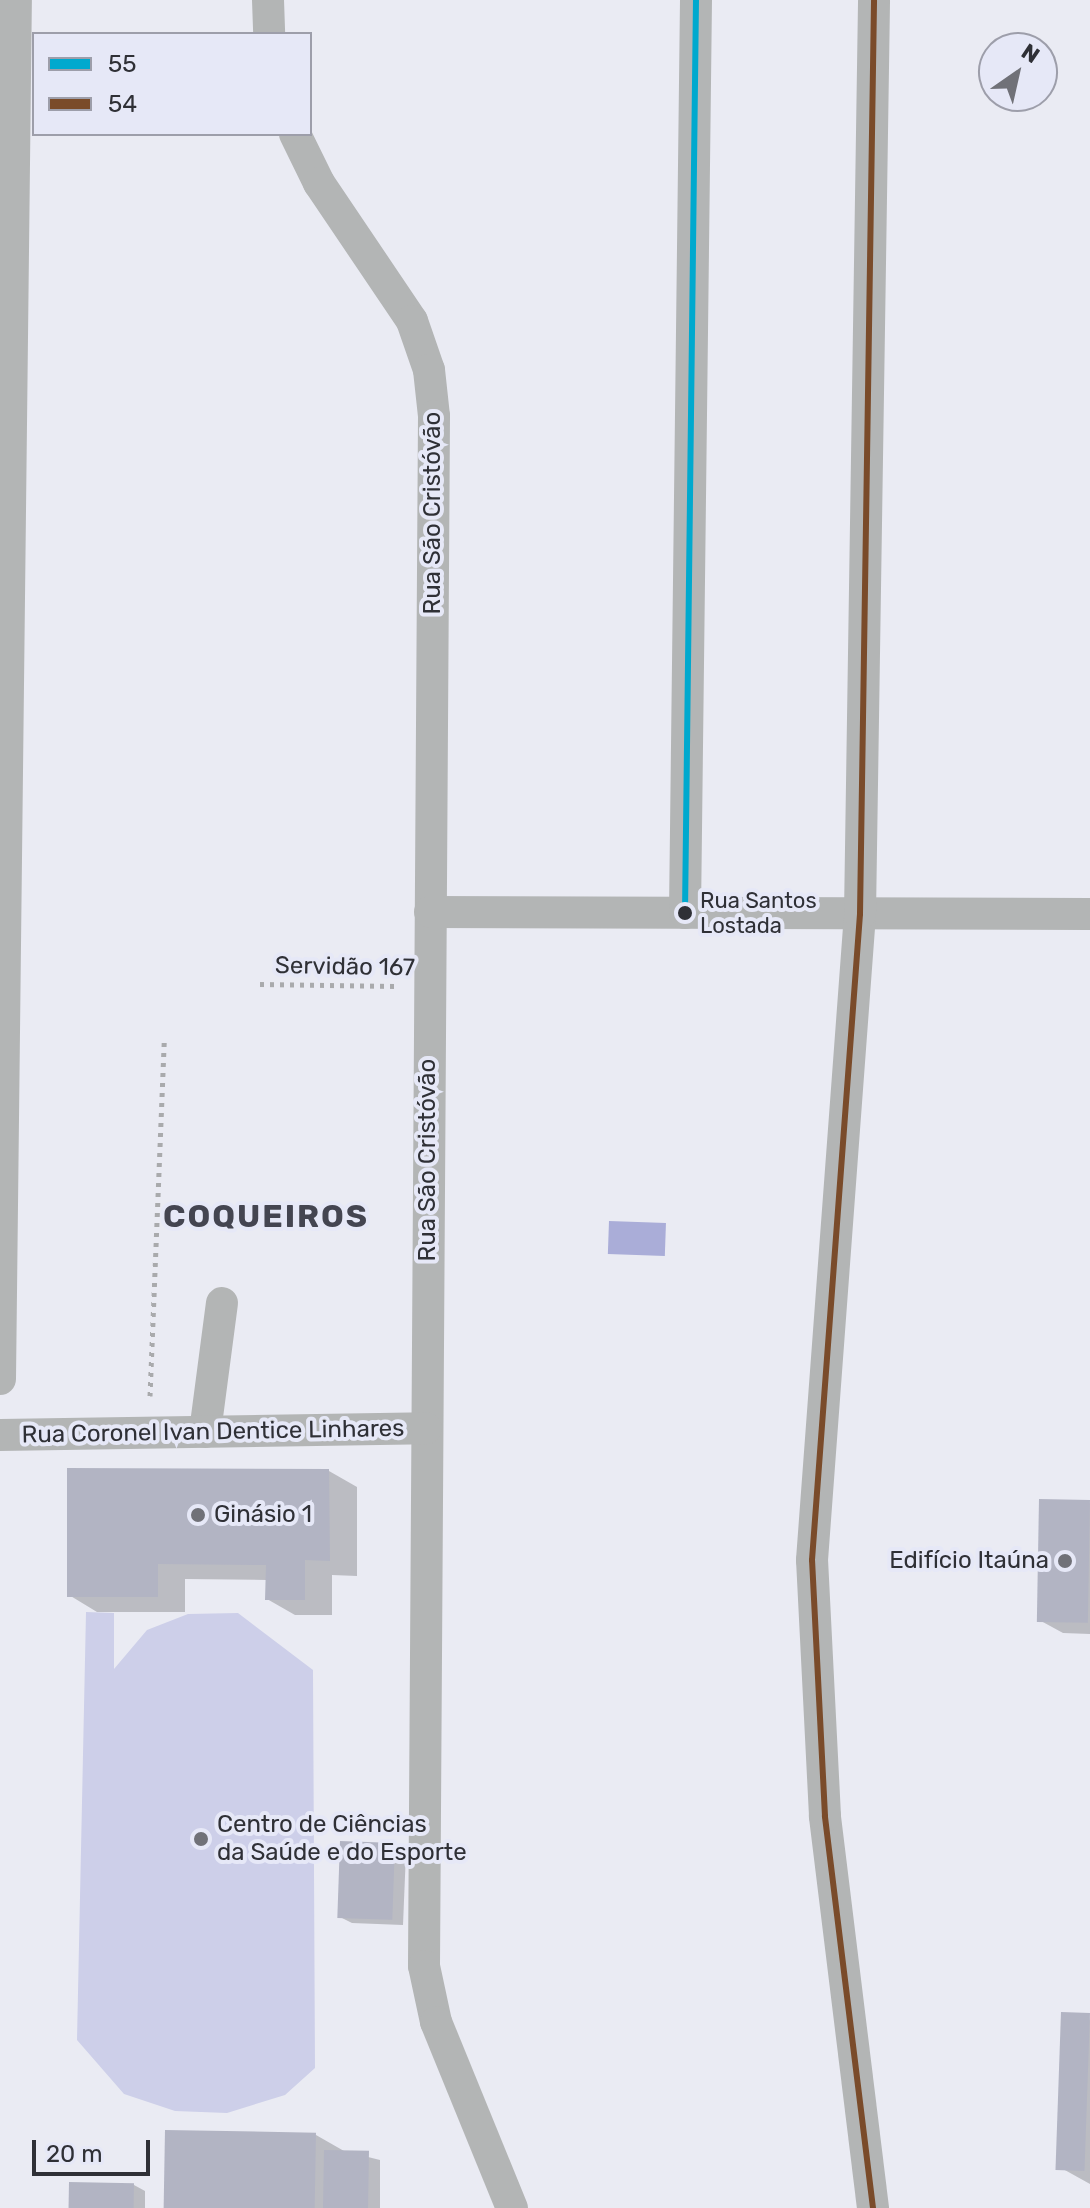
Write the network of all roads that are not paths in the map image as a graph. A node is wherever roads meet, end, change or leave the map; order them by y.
1 (16, 0) edge
2 (268, 0) edge
3 (696, 0) edge
4 (874, 0) edge
5 (269, 32) edge
6 (296, 136) edge
7 (430, 912) junction
8 (685, 913) junction
9 (860, 914) junction
10 (1090, 914) edge
11 (222, 1303) dead end
12 (0, 1379) edge
13 (426, 1428) junction
14 (205, 1432) junction
15 (0, 1435) edge
16 (512, 2208) edge
17 (873, 2208) edge

1 - 12 street
2 - 5 street
3 - 8 street
4 - 9 street
6 - 7 street, Rua São Cristóvão
7 - 8 street
7 - 13 street, Rua São Cristóvão
8 - 9 street
9 - 10 street
9 - 17 street
11 - 14 street
13 - 14 street, Rua Coronel Ivan Dentice Linhares
13 - 16 street, Rua São Cristóvão
14 - 15 street, Rua Coronel Ivan Dentice Linhares

